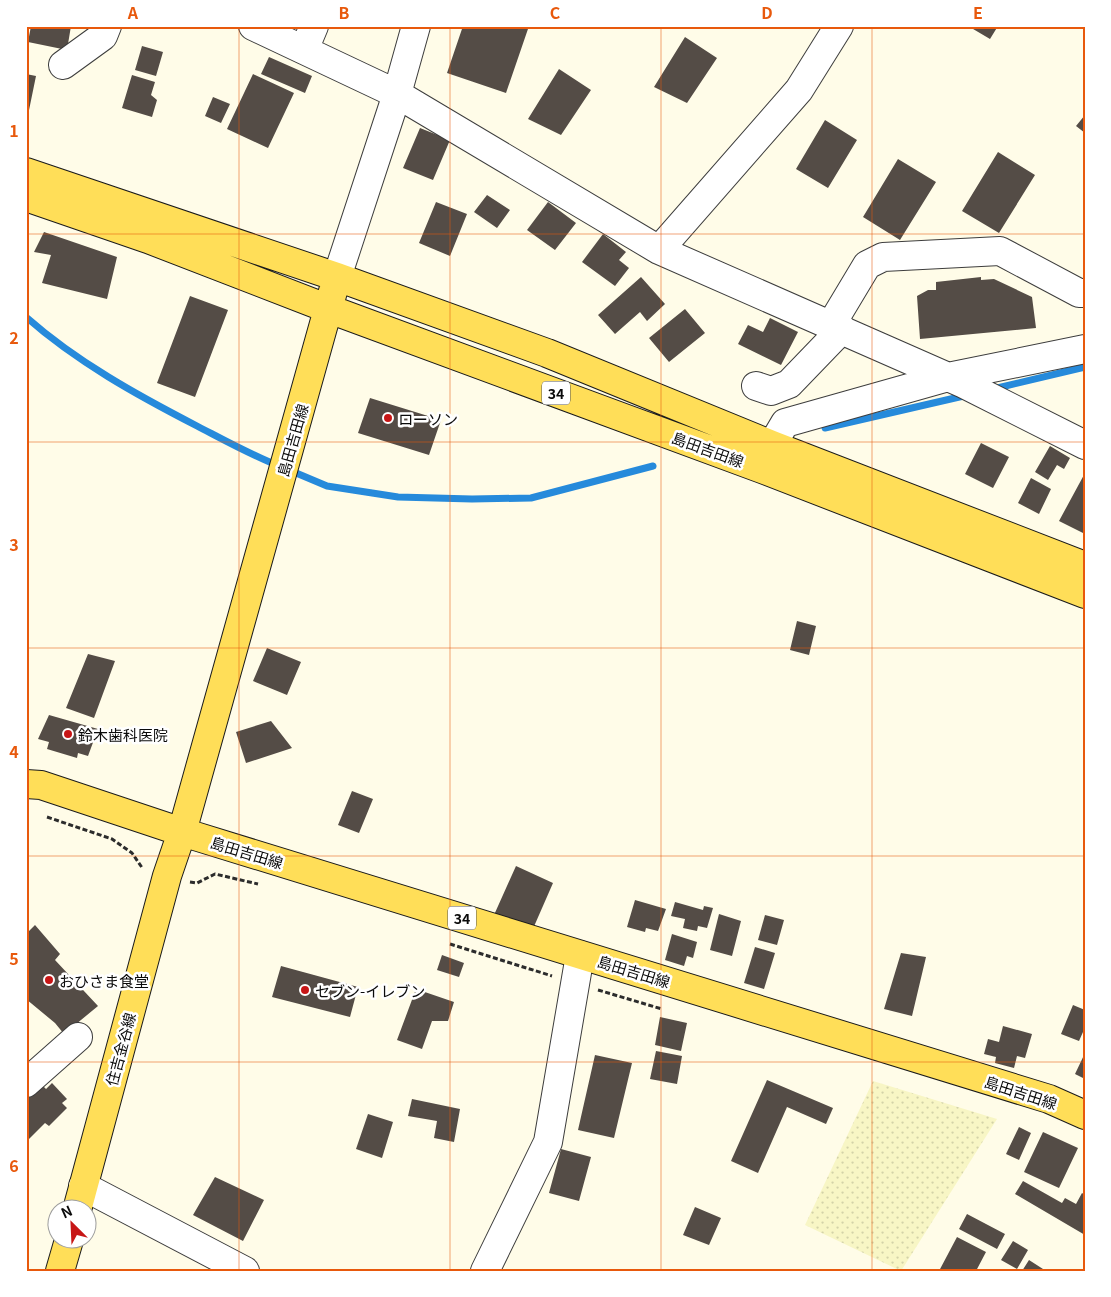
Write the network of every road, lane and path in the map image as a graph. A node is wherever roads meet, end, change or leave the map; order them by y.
1 (107, 26) edge
2 (252, 26) edge
3 (416, 26) edge
4 (839, 26) edge
5 (309, 38) edge
6 (63, 65) dead end
7 (397, 94) junction
8 (26, 172) edge
9 (26, 197) edge
10 (659, 250) junction
11 (337, 277) junction
12 (1085, 293) edge
13 (329, 309) junction
14 (837, 327) junction
15 (1085, 349) edge
16 (956, 380) junction
17 (756, 386) dead end
18 (772, 445) junction
19 (1085, 445) edge
20 (1085, 566) edge
21 (1085, 594) edge
22 (26, 784) edge
23 (182, 832) junction
24 (580, 955) junction
25 (78, 1036) dead end
26 (26, 1083) edge
27 (1085, 1115) edge
28 (80, 1198) edge
29 (66, 1250) edge
30 (60, 1271) edge
31 (245, 1271) edge
32 (485, 1271) edge

1 - 6 street
2 - 5 street
3 - 7 street
4 - 10 street
5 - 7 street
7 - 10 street
7 - 11 street
8 - 11 main road, 島田吉田線 / 34
9 - 13 main road, 島田吉田線 / 34
10 - 14 street
11 - 13 main road, 島田吉田線
11 - 18 main road, 島田吉田線 / 34
12 - 14 street
13 - 21 main road, 島田吉田線 / 34
13 - 23 main road, 島田吉田線
14 - 16 street
14 - 17 street
15 - 16 street
16 - 18 street
16 - 19 street
18 - 20 main road, 島田吉田線 / 34
22 - 23 main road, 島田吉田線 / 34
23 - 24 main road, 島田吉田線 / 34
23 - 28 main road, 住吉金谷線
24 - 27 main road, 島田吉田線 / 34
24 - 32 street
25 - 26 street
28 - 31 street
29 - 30 main road

